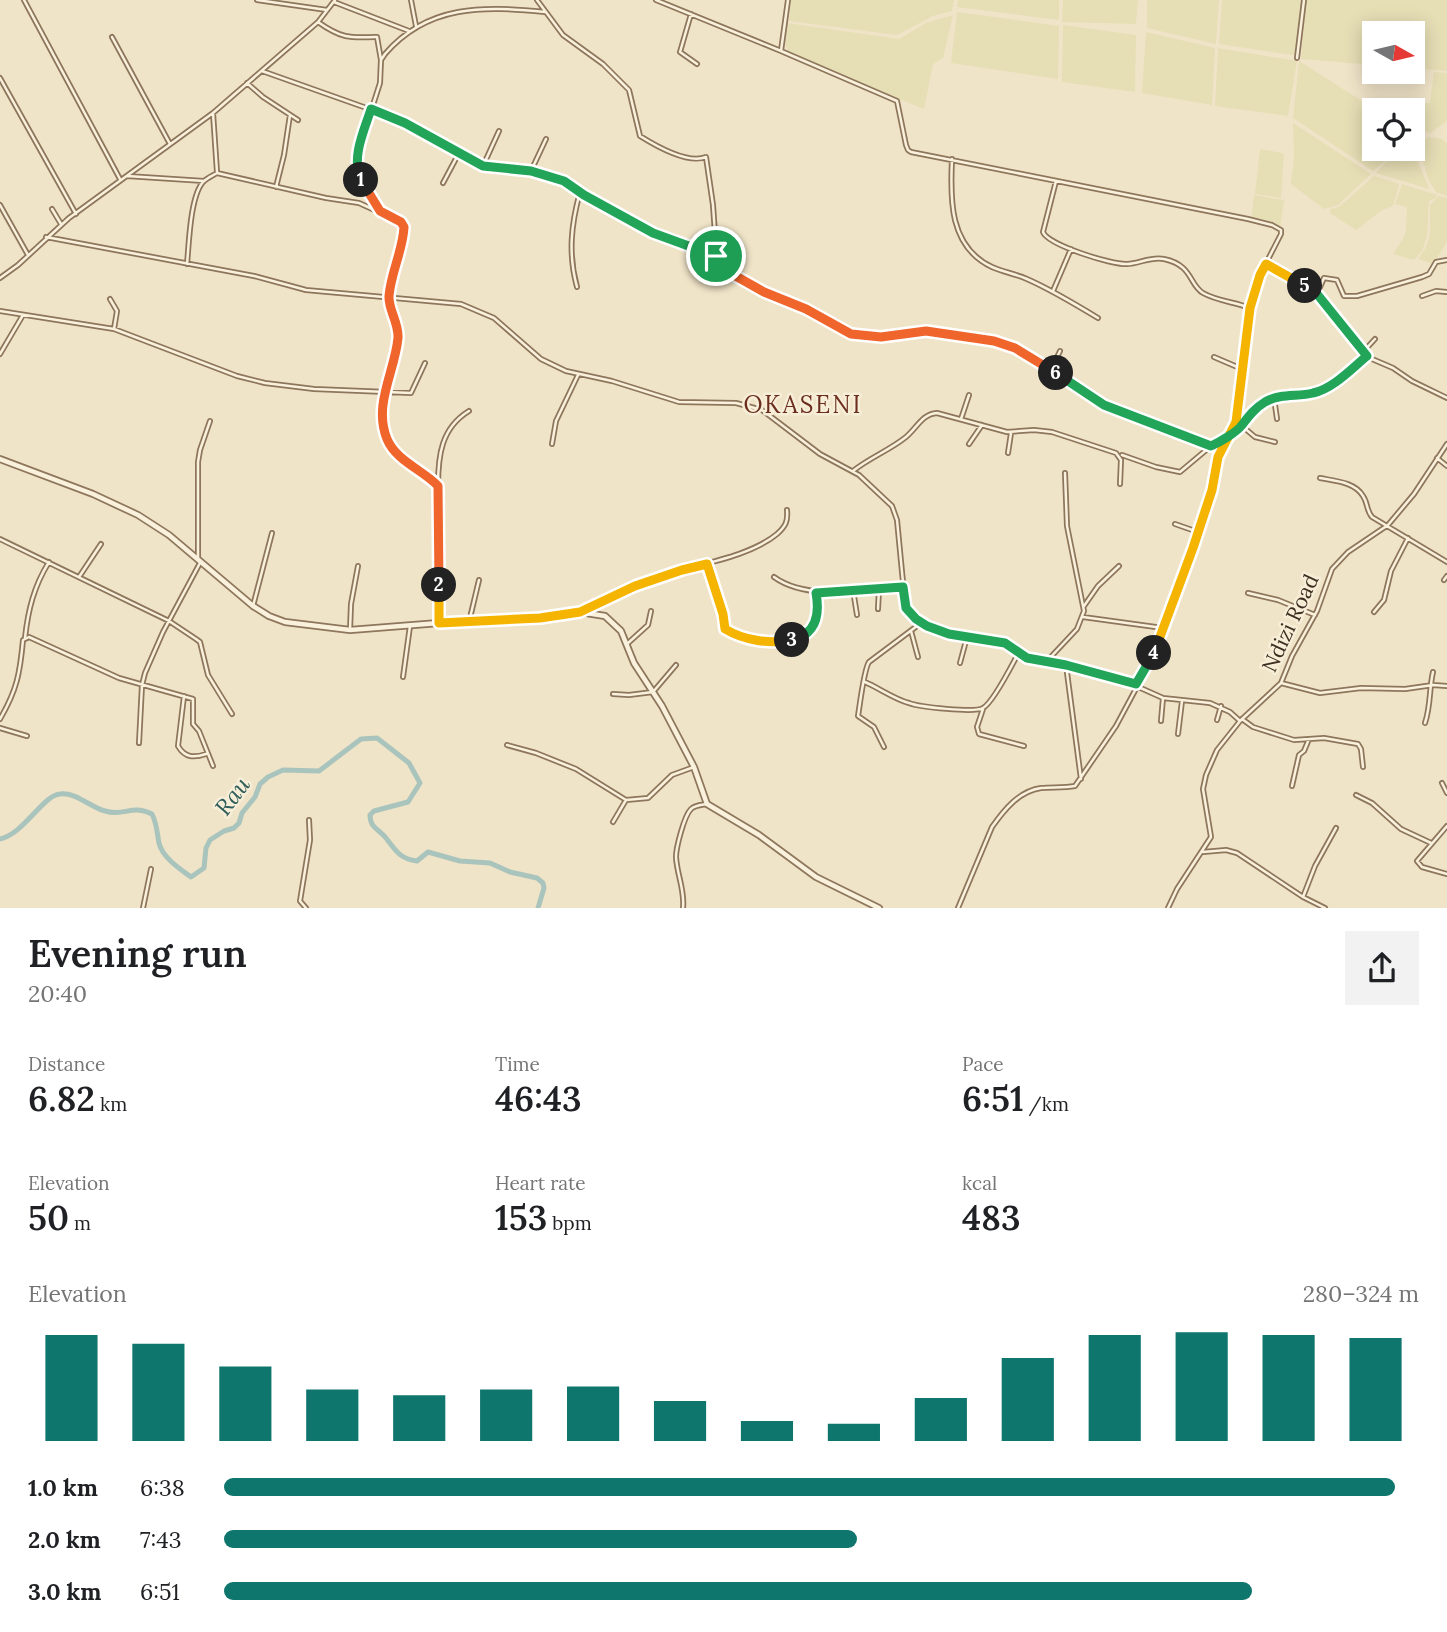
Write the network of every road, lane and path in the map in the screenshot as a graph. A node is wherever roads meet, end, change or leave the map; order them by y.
1 (24, 0) edge
2 (257, 0) edge
3 (411, 0) edge
4 (537, 0) edge
5 (656, 0) edge
6 (788, 0) edge
7 (1304, 0) edge
8 (334, 1) edge
9 (328, 10) junction
10 (545, 12) junction
11 (691, 14) junction
12 (318, 22) junction
13 (416, 26) junction
14 (409, 31) junction
15 (112, 37) dead end
16 (781, 51) junction
17 (1297, 58) dead end
18 (381, 60) junction
19 (697, 64) dead end
20 (262, 71) junction
21 (0, 78) edge
22 (247, 83) junction
23 (371, 109) junction
24 (213, 113) junction
25 (290, 115) junction
26 (298, 120) dead end
27 (499, 131) dead end
28 (546, 139) dead end
29 (170, 144) junction
30 (459, 153) junction
31 (952, 159) junction
32 (483, 166) junction
33 (531, 171) junction
34 (217, 173) junction
35 (125, 176) junction
36 (120, 179) junction
37 (204, 181) junction
38 (1056, 181) junction
39 (443, 183) dead end
40 (276, 187) junction
41 (580, 192) junction
42 (0, 205) edge
43 (52, 209) dead end
44 (380, 211) junction
45 (76, 214) junction
46 (61, 224) junction
47 (46, 237) junction
48 (1071, 249) junction
49 (28, 255) junction
50 (716, 256) junction
51 (1447, 260) edge
52 (187, 264) junction
53 (1266, 264) junction
54 (0, 278) edge
55 (577, 287) dead end
56 (1053, 292) junction
57 (1447, 292) edge
58 (1317, 294) junction
59 (1422, 296) dead end
60 (110, 299) dead end
61 (388, 299) junction
62 (1250, 308) junction
63 (0, 311) edge
64 (24, 314) junction
65 (1098, 318) dead end
66 (114, 329) junction
67 (1375, 339) dead end
68 (1060, 351) dead end
69 (1363, 352) junction
70 (0, 354) edge
71 (1367, 356) junction
72 (1214, 357) dead end
73 (425, 363) dead end
74 (1242, 369) junction
75 (1051, 370) junction
76 (578, 375) junction
77 (385, 390) junction
78 (969, 395) dead end
79 (1274, 398) junction
80 (1447, 398) edge
81 (469, 411) dead end
82 (961, 419) junction
83 (1277, 419) dead end
84 (210, 421) dead end
85 (982, 425) junction
86 (1242, 426) junction
87 (1232, 431) junction
88 (1011, 433) junction
89 (1227, 438) junction
90 (1275, 442) dead end
91 (552, 444) dead end
92 (969, 444) dead end
93 (1447, 444) edge
94 (1211, 446) junction
95 (1008, 453) dead end
96 (1118, 454) junction
97 (1437, 457) junction
98 (0, 459) edge
99 (1447, 466) edge
100 (853, 471) junction
101 (1065, 473) dead end
102 (1320, 478) dead end
103 (1120, 484) dead end
104 (438, 486) junction
105 (787, 510) dead end
106 (1175, 524) dead end
107 (1388, 525) junction
108 (1198, 532) junction
109 (272, 533) dead end
110 (1408, 538) junction
111 (0, 539) edge
112 (101, 544) dead end
113 (49, 562) junction
114 (199, 562) junction
115 (1447, 562) edge
116 (707, 564) junction
117 (358, 566) dead end
118 (1119, 566) dead end
119 (774, 576) dead end
120 (79, 577) junction
121 (479, 580) dead end
122 (903, 587) junction
123 (879, 589) junction
124 (853, 590) junction
125 (816, 593) junction
126 (1248, 593) dead end
127 (253, 606) junction
128 (1084, 606) junction
129 (878, 609) dead end
130 (651, 611) dead end
131 (580, 612) junction
132 (1374, 612) dead end
133 (857, 615) dead end
134 (1315, 615) junction
135 (1082, 617) junction
136 (169, 621) junction
137 (469, 622) junction
138 (439, 623) junction
139 (921, 623) junction
140 (410, 626) junction
141 (1163, 628) junction
142 (350, 631) junction
143 (911, 631) junction
144 (967, 637) junction
145 (25, 638) junction
146 (627, 644) junction
147 (1019, 653) junction
148 (918, 657) dead end
149 (1047, 661) junction
150 (960, 663) dead end
151 (676, 665) dead end
152 (1066, 665) junction
153 (1433, 671) dead end
154 (403, 677) dead end
155 (865, 682) junction
156 (1281, 683) junction
157 (142, 685) junction
158 (1137, 685) junction
159 (1430, 685) junction
160 (1447, 686) edge
161 (653, 692) junction
162 (613, 694) dead end
163 (184, 696) junction
164 (1163, 698) junction
165 (1182, 701) junction
166 (1221, 706) junction
167 (983, 709) junction
168 (232, 715) dead end
169 (0, 719) edge
170 (1217, 720) dead end
171 (1241, 720) junction
172 (1161, 721) dead end
173 (1425, 723) dead end
174 (0, 728) edge
175 (1178, 734) dead end
176 (27, 736) dead end
177 (1309, 739) junction
178 (139, 743) dead end
179 (507, 746) dead end
180 (1024, 746) dead end
181 (884, 747) dead end
182 (207, 754) junction
183 (213, 766) dead end
184 (694, 766) junction
185 (1363, 767) dead end
186 (1081, 779) junction
187 (1443, 783) dead end
188 (1292, 786) dead end
189 (1447, 793) edge
190 (1356, 795) dead end
191 (626, 800) junction
192 (707, 804) junction
193 (309, 820) dead end
194 (613, 822) dead end
195 (1447, 826) edge
196 (1336, 828) dead end
197 (1431, 843) junction
198 (1203, 852) junction
199 (151, 869) dead end
200 (1447, 874) edge
201 (1303, 897) junction
202 (143, 908) edge
203 (306, 908) edge
204 (683, 908) edge
205 (879, 908) edge
206 (958, 908) edge
207 (1168, 908) edge
208 (1325, 908) edge

1 - 36 street
2 - 9 street
3 - 13 street
4 - 10 street
5 - 11 street
6 - 16 street
7 - 17 street
8 - 9 street
8 - 14 street
9 - 12 street
10 - 13 street
10 - 50 street
11 - 16 street
11 - 19 street
12 - 18 street
12 - 20 street
13 - 14 street
14 - 18 street
15 - 29 street
16 - 31 street
18 - 23 street
20 - 22 street
20 - 23 street
21 - 45 street
22 - 24 street
22 - 25 street
23 - 30 street
23 - 44 street
24 - 29 street
24 - 34 street
25 - 26 street
25 - 40 street
27 - 32 street
28 - 33 street
29 - 35 street
30 - 32 street
30 - 39 street
31 - 38 street
31 - 56 street
32 - 33 street
33 - 41 street
34 - 37 street
34 - 40 street
35 - 36 street
35 - 37 street
36 - 45 street
37 - 52 street
38 - 48 street
38 - 53 street
40 - 44 street
41 - 50 street
41 - 55 street
42 - 49 street
43 - 46 street
44 - 61 street
45 - 46 street
46 - 47 street
47 - 49 street
47 - 52 street
48 - 56 street
48 - 62 street
49 - 54 street
50 - 75 street
51 - 58 street
52 - 61 street
53 - 58 street
53 - 62 street
56 - 65 street
57 - 59 street
58 - 69 street
60 - 66 street
61 - 76 street
61 - 77 street
62 - 74 street
63 - 64 street
64 - 66 street
64 - 70 street
66 - 77 street
67 - 69 street
68 - 75 street
69 - 71 street
71 - 79 street
71 - 80 street
72 - 74 street
73 - 77 street
74 - 87 street
75 - 94 street
76 - 91 street
76 - 100 street
77 - 104 street
78 - 82 street
79 - 83 street
79 - 86 street
81 - 104 street
82 - 85 street
82 - 100 street
84 - 114 street
85 - 88 street
85 - 92 street
86 - 87 street
86 - 90 street
87 - 89 street
88 - 95 street
88 - 96 street
89 - 94 street
89 - 108 street
93 - 97 street, Ndizi Road
94 - 96 street
96 - 103 street
97 - 99 street
97 - 107 street, Ndizi Road
98 - 114 street
100 - 122 street
101 - 128 street
102 - 107 street
104 - 138 street
105 - 116 street
106 - 108 street
107 - 110 street
107 - 134 street, Ndizi Road
108 - 141 street
109 - 127 street
110 - 115 street
110 - 132 street
111 - 113 street
112 - 120 street
113 - 120 street
113 - 145 street
114 - 127 street
114 - 136 street
116 - 125 street
116 - 131 street
117 - 142 street
118 - 128 street
119 - 125 street
120 - 136 street
121 - 137 street
122 - 123 street
122 - 139 street
123 - 124 street
123 - 129 street
124 - 125 street
124 - 133 street
126 - 134 street
127 - 142 street
128 - 135 street
130 - 146 street
131 - 137 street
131 - 146 street
134 - 156 street, Ndizi Road
135 - 141 street
135 - 149 street
136 - 157 street
136 - 168 street
137 - 138 street
138 - 140 street
139 - 143 street
139 - 144 street
140 - 142 street
140 - 154 street
141 - 158 street
143 - 148 street
143 - 155 street
144 - 147 street
144 - 150 street
145 - 157 street
145 - 169 street
146 - 161 street
147 - 149 street
147 - 167 street
149 - 152 street
151 - 161 street
152 - 158 street
152 - 186 street
153 - 159 street
155 - 167 street
155 - 181 street
156 - 159 street
156 - 171 street, Ndizi Road
157 - 163 street
157 - 178 street
158 - 164 street
158 - 186 street
159 - 160 street
159 - 173 street
161 - 162 street
161 - 184 street
163 - 182 street
163 - 182 street
164 - 165 street
164 - 172 street
165 - 166 street
165 - 175 street
166 - 170 street
166 - 171 street
167 - 180 street
171 - 177 street
171 - 198 street, Ndizi Road
174 - 176 street
177 - 185 street
177 - 188 street
179 - 191 street
182 - 183 street
184 - 191 street
184 - 192 street
186 - 206 street
187 - 189 street
190 - 197 street
191 - 194 street
192 - 204 street
192 - 205 street
193 - 203 street
195 - 197 street
196 - 201 street
197 - 200 street
198 - 201 street
198 - 207 street, Ndizi Road
199 - 202 street
201 - 208 street

